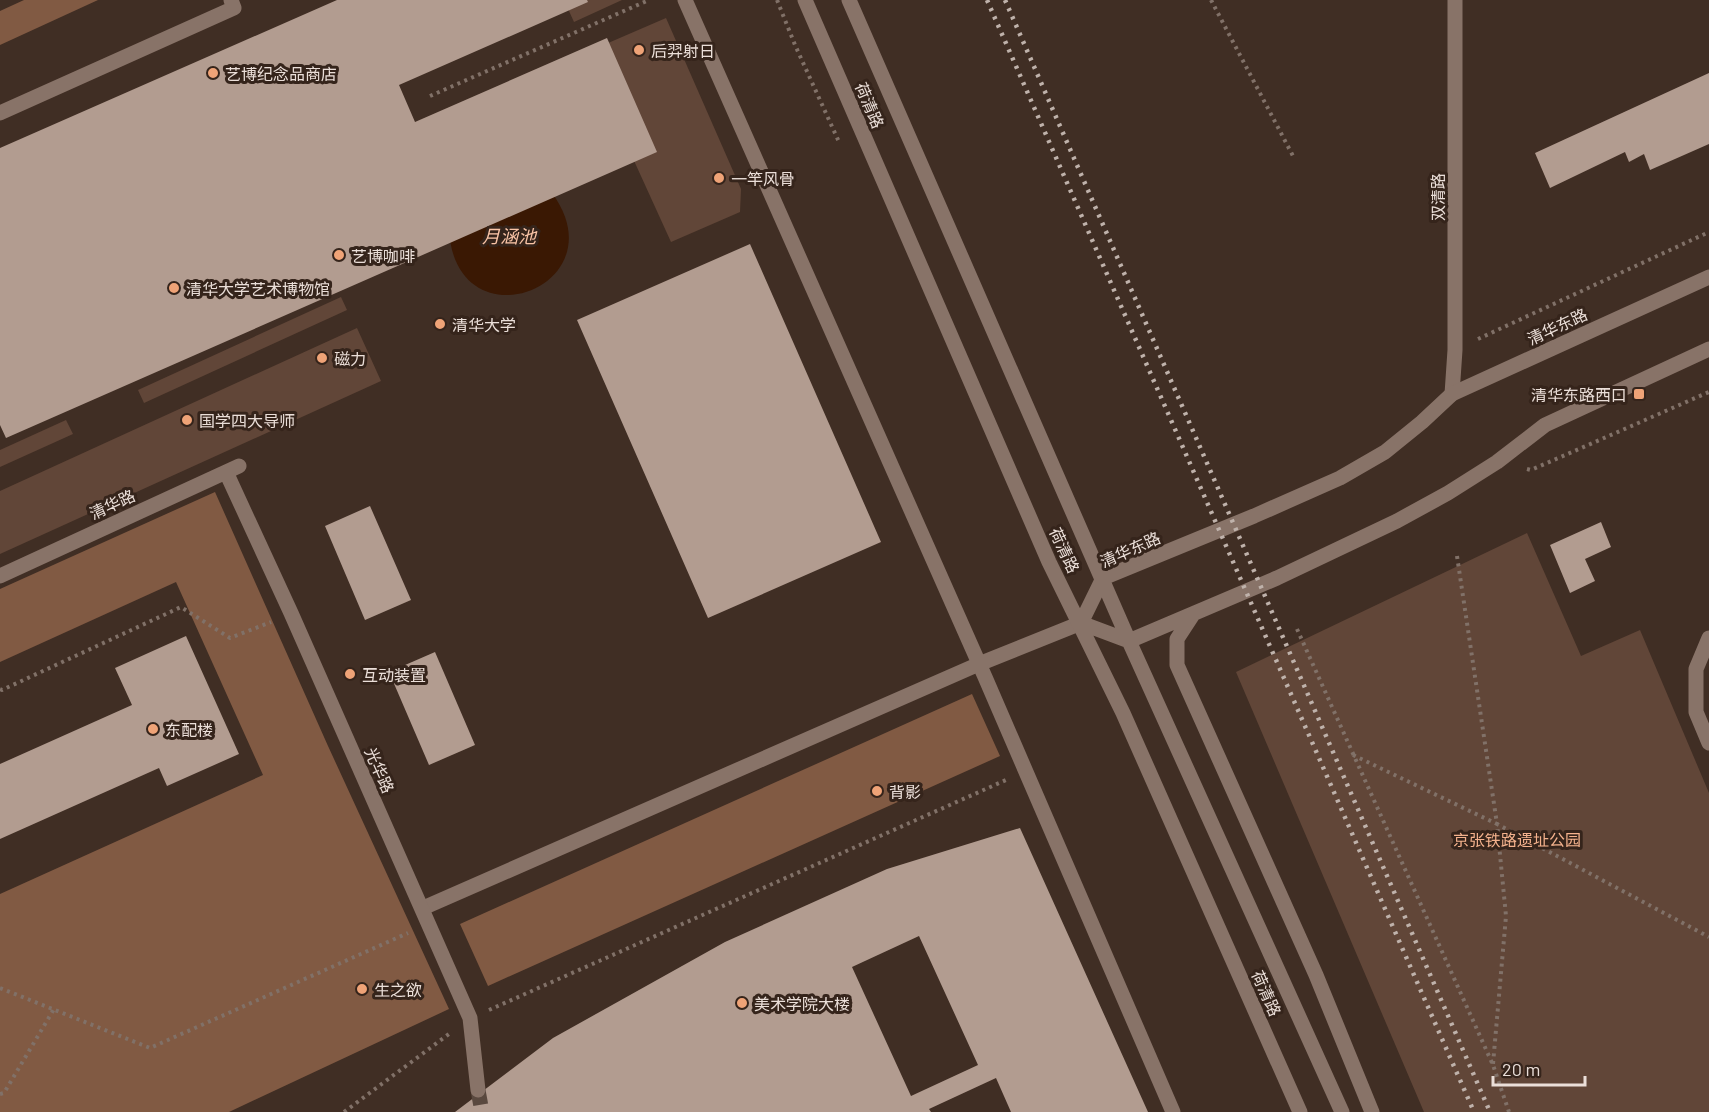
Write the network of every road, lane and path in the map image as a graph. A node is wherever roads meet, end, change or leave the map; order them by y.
1 (231, 0) edge
2 (649, 0) edge
3 (685, 0) edge
4 (805, 0) edge
5 (849, 0) edge
6 (1211, 0) edge
7 (1455, 0) edge
8 (430, 96) dead end
9 (0, 113) edge
10 (1293, 156) dead end
11 (1709, 277) edge
12 (1709, 349) edge
13 (1709, 392) edge
14 (1452, 394) junction
15 (1497, 462) junction
16 (232, 469) joint
17 (1457, 556) dead end
18 (0, 576) edge
19 (1103, 578) junction
20 (1194, 613) junction
21 (291, 614) junction
22 (1081, 623) junction
23 (1297, 629) dead end
24 (1709, 638) edge
25 (1130, 640) junction
26 (979, 664) junction
27 (0, 689) edge
28 (1709, 743) edge
29 (1353, 755) junction
30 (1026, 771) junction
31 (1497, 824) junction
32 (423, 908) junction
33 (429, 923) junction
34 (1709, 937) edge
35 (0, 988) edge
36 (54, 1009) junction
37 (470, 1018) junction
38 (1493, 1065) junction
39 (478, 1090) tunnel mouth
40 (0, 1094) edge
41 (344, 1112) edge
42 (1173, 1112) edge
43 (1300, 1112) edge
44 (1342, 1112) edge
45 (1372, 1112) edge
46 (1509, 1112) edge

1 - 9 main road
2 - 8 path
3 - 26 main road
4 - 22 main road, 荷清路
5 - 19 main road, 荷清路
6 - 10 path
7 - 14 main road, 双清路
11 - 14 main road, 清华东路
12 - 15 main road
13 - 15 path
14 - 19 main road, 清华东路
15 - 20 main road
16 - 18 main road, 清华路
16 - 21 main road, 光华路
17 - 31 path
19 - 22 main road, 清华东路
19 - 25 main road, 荷清路
20 - 25 main road
20 - 45 main road
21 - 27 path
21 - 32 main road, 光华路
22 - 25 main road
22 - 26 main road
22 - 43 main road, 荷清路
23 - 29 path
24 - 28 main road
25 - 44 main road, 荷清路
26 - 30 main road
26 - 32 main road
29 - 31 path
29 - 38 path
30 - 37 path
30 - 42 main road
31 - 34 path
31 - 38 path
32 - 33 main road, 光华路
33 - 36 path
33 - 37 main road, 光华路
35 - 36 path
36 - 40 path
37 - 39 main road, 光华路
37 - 41 path
38 - 46 path

